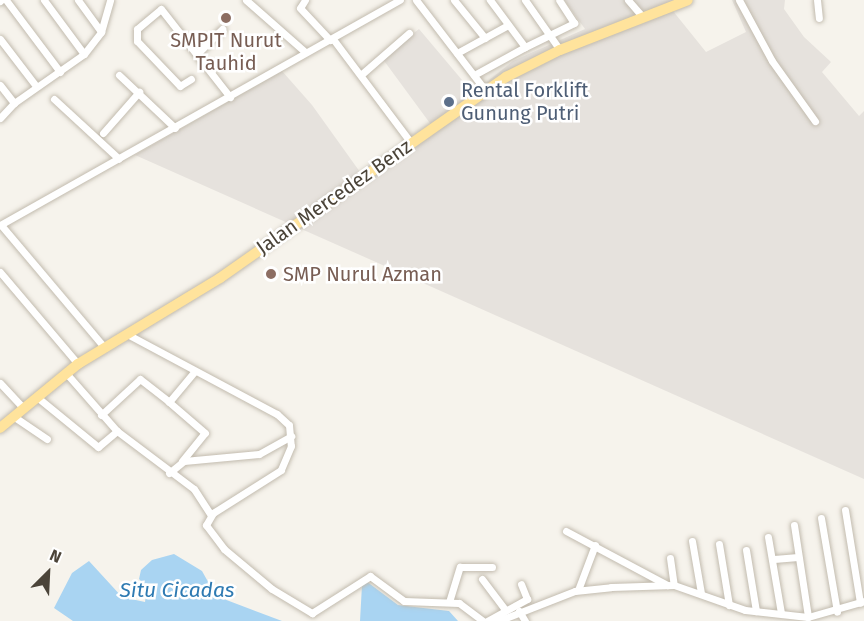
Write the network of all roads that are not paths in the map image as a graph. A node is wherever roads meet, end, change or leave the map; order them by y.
1 (6, 0) edge
2 (44, 0) edge
3 (78, 0) edge
4 (110, 0) edge
5 (246, 0) edge
6 (306, 0) edge
7 (400, 0) edge
8 (416, 0) edge
9 (454, 0) edge
10 (490, 0) edge
11 (525, 0) edge
12 (559, 0) edge
13 (628, 0) edge
14 (688, 0) edge
15 (739, 0) edge
16 (817, 0) edge
17 (643, 17) junction
18 (819, 18) dead end
19 (508, 25) junction
20 (222, 29) dead end
21 (101, 32) junction
22 (409, 33) dead end
23 (550, 37) junction
24 (484, 38) junction
25 (0, 39) edge
26 (332, 40) junction
27 (525, 47) junction
28 (560, 50) junction
29 (199, 52) junction
30 (304, 52) junction
31 (457, 53) junction
32 (84, 54) junction
33 (60, 72) junction
34 (363, 74) junction
35 (119, 75) dead end
36 (474, 75) junction
37 (191, 79) dead end
38 (0, 85) edge
39 (36, 86) junction
40 (485, 90) junction
41 (139, 92) junction
42 (230, 97) junction
43 (54, 99) dead end
44 (14, 103) junction
45 (0, 118) edge
46 (815, 121) dead end
47 (175, 128) junction
48 (104, 134) dead end
49 (411, 143) junction
50 (119, 159) junction
51 (1, 225) edge
52 (0, 272) edge
53 (127, 334) junction
54 (105, 348) junction
55 (78, 364) junction
56 (194, 372) junction
57 (66, 373) junction
58 (0, 383) edge
59 (37, 396) junction
60 (169, 402) junction
61 (23, 408) junction
62 (101, 415) junction
63 (14, 416) junction
64 (0, 428) edge
65 (117, 431) junction
66 (291, 436) junction
67 (47, 439) dead end
68 (180, 462) junction
69 (169, 473) junction
70 (845, 510) dead end
71 (211, 515) junction
72 (820, 518) dead end
73 (794, 525) dead end
74 (567, 531) dead end
75 (768, 537) dead end
76 (692, 541) dead end
77 (719, 544) dead end
78 (595, 545) junction
79 (746, 550) dead end
80 (798, 557) junction
81 (670, 558) dead end
82 (774, 560) junction
83 (492, 567) dead end
84 (482, 579) dead end
85 (521, 584) dead end
86 (671, 585) junction
87 (578, 590) junction
88 (701, 593) junction
89 (448, 602) junction
90 (862, 602) edge
91 (729, 605) junction
92 (505, 610) junction
93 (519, 611) junction
94 (756, 611) junction
95 (837, 612) junction
96 (781, 613) junction
97 (808, 617) junction
98 (485, 621) edge
99 (498, 621) edge
100 (525, 621) edge

1 - 33 street
2 - 32 street
3 - 21 street
4 - 21 street
5 - 30 street
6 - 26 street
7 - 26 street
8 - 31 street
9 - 24 street
10 - 19 street
11 - 23 street
12 - 23 street
13 - 17 street
14 - 17 main road, Jalan Mercedez Benz
15 - 46 street
16 - 18 street
17 - 28 main road, Jalan Mercedez Benz
19 - 24 street
19 - 27 street
20 - 29 street
21 - 32 street
22 - 34 street
23 - 27 street
23 - 28 street
24 - 31 street
25 - 39 street
26 - 30 street
26 - 34 street
27 - 36 street
28 - 40 main road, Jalan Mercedez Benz
29 - 37 street
29 - 42 street
30 - 42 street
31 - 36 street
32 - 33 street
33 - 39 street
34 - 49 street
35 - 41 street
36 - 40 street
38 - 44 street
39 - 44 street
40 - 49 main road, Jalan Mercedez Benz
41 - 47 street
41 - 48 street
42 - 47 street
43 - 50 street
44 - 45 street
47 - 50 street
49 - 53 main road, Jalan Mercedez Benz
50 - 51 street
51 - 54 street
52 - 55 street
53 - 54 main road, Jalan Mercedez Benz
53 - 56 street
54 - 55 main road, Jalan Mercedez Benz
55 - 57 main road, Jalan Mercedez Benz
56 - 60 street
56 - 66 street
57 - 59 main road, Jalan Mercedez Benz
57 - 62 street
58 - 61 street
59 - 61 main road, Jalan Mercedez Benz
59 - 65 street
60 - 62 street
60 - 68 street
61 - 63 main road, Jalan Mercedez Benz
62 - 65 street
63 - 64 main road, Jalan Mercedez Benz
63 - 67 street
65 - 69 street
66 - 68 street
66 - 71 street
68 - 69 street
69 - 71 street
70 - 90 street
71 - 89 street
72 - 95 street
73 - 80 street
74 - 78 street
75 - 82 street
76 - 88 street
77 - 91 street
78 - 86 street
78 - 87 street
79 - 94 street
80 - 82 street
80 - 97 street
81 - 86 street
82 - 96 street
83 - 89 street
84 - 92 street
85 - 92 street
86 - 87 street
86 - 88 street
87 - 93 street
88 - 91 street
89 - 98 street
90 - 95 street
91 - 94 street
92 - 98 street
93 - 99 street
93 - 100 street
94 - 96 street
95 - 97 street
96 - 97 street

